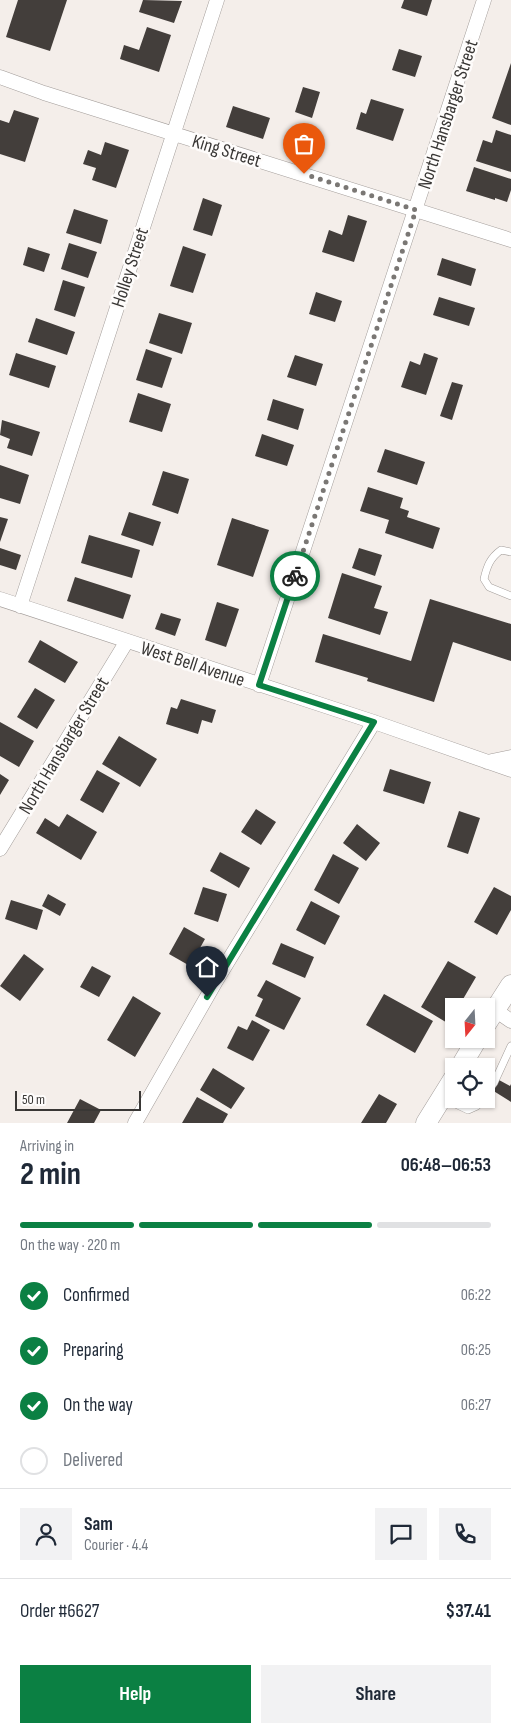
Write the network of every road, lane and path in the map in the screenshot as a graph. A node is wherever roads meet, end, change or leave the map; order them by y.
1 (217, 0) edge
2 (484, 0) edge
3 (0, 77) edge
4 (173, 133) junction
5 (416, 210) junction
6 (511, 240) edge
7 (511, 552) edge
8 (511, 596) edge
9 (0, 599) edge
10 (20, 606) junction
11 (127, 641) junction
12 (259, 685) junction
13 (374, 722) junction
14 (511, 757) edge
15 (486, 762) junction
16 (511, 770) edge
17 (0, 849) edge
18 (511, 985) edge
19 (497, 1018) edge
20 (511, 1046) edge
21 (495, 1081) edge
22 (445, 1093) edge
23 (442, 1098) junction
24 (445, 1099) edge
25 (135, 1123) edge
26 (426, 1123) edge

1 - 4 street, Holley Street
2 - 5 street, North Hansbarger Street
3 - 4 street, King Street
4 - 5 street, King Street
4 - 10 street, Holley Street
5 - 6 street, King Street
5 - 12 street, North Hansbarger Street
7 - 8 lane
9 - 10 street, West Bell Avenue
10 - 11 street, West Bell Avenue
11 - 12 street, West Bell Avenue
11 - 17 street, North Hansbarger Street
12 - 13 street, West Bell Avenue
13 - 15 street, West Bell Avenue
13 - 25 street
14 - 15 street
15 - 16 street, West Bell Avenue
18 - 19 main road
20 - 21 lane
22 - 23 main road
23 - 24 lane
23 - 26 main road

